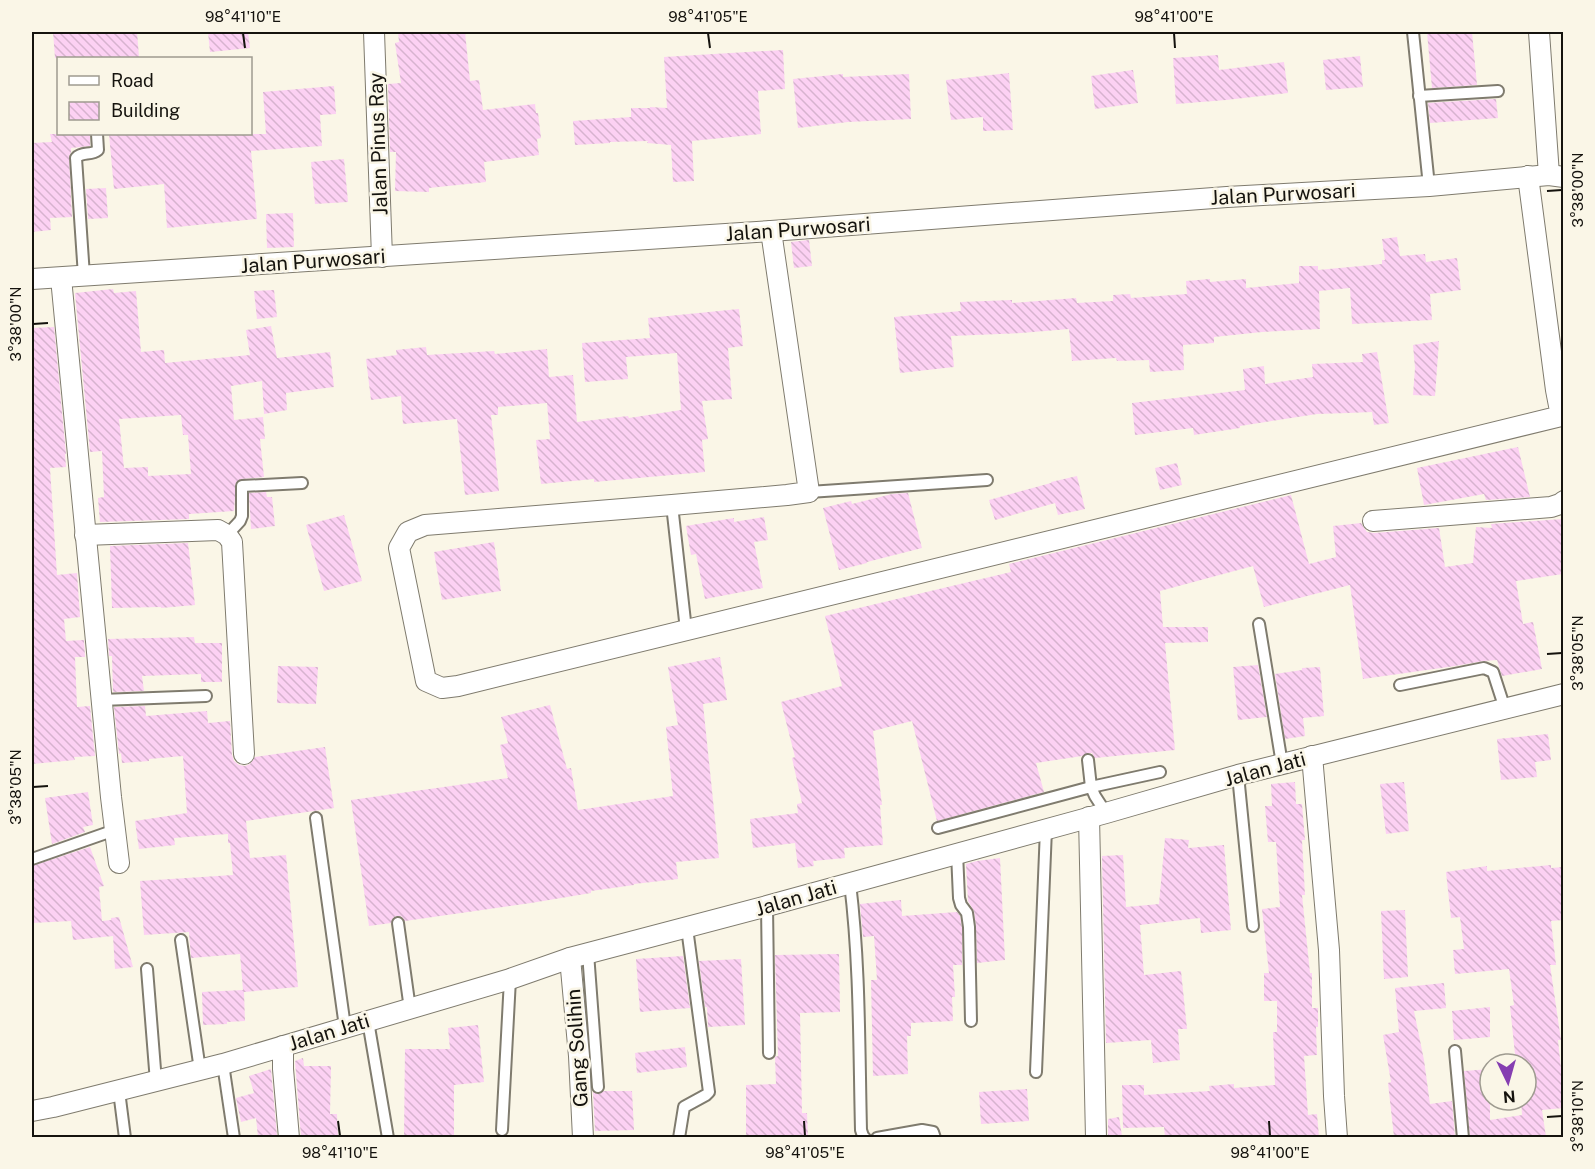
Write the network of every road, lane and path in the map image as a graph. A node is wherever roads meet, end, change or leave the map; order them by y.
1 (374, 32) edge
2 (1413, 32) edge
3 (1539, 32) edge
4 (1498, 91) dead end
5 (1419, 96) junction
6 (97, 135) edge
7 (1528, 176) junction
8 (1556, 176) edge
9 (1429, 186) junction
10 (771, 231) junction
11 (382, 257) junction
12 (84, 276) junction
13 (61, 278) junction
14 (32, 279) edge
15 (1562, 423) edge
16 (987, 480) dead end
17 (302, 483) dead end
18 (809, 492) junction
19 (1563, 501) edge
20 (672, 505) junction
21 (1373, 521) dead end
22 (85, 534) junction
23 (227, 535) junction
24 (1259, 624) dead end
25 (686, 630) junction
26 (1400, 684) dead end
27 (1563, 694) edge
28 (206, 696) dead end
29 (101, 700) junction
30 (1505, 709) junction
31 (244, 754) dead end
32 (1312, 756) junction
33 (1088, 760) dead end
34 (1282, 764) junction
35 (1160, 772) dead end
36 (1238, 775) junction
37 (1091, 786) junction
38 (1097, 815) junction
39 (316, 818) dead end
40 (938, 828) dead end
41 (1046, 829) junction
42 (115, 830) junction
43 (957, 853) junction
44 (32, 859) edge
45 (119, 862) dead end
46 (850, 883) junction
47 (767, 906) junction
48 (398, 923) dead end
49 (1253, 926) dead end
50 (687, 928) junction
51 (181, 940) dead end
52 (579, 955) junction
53 (147, 969) dead end
54 (510, 979) junction
55 (410, 1009) junction
56 (368, 1021) junction
57 (971, 1021) dead end
58 (345, 1027) junction
59 (283, 1046) junction
60 (1455, 1051) dead end
61 (769, 1053) dead end
62 (223, 1064) junction
63 (200, 1070) junction
64 (1036, 1072) dead end
65 (156, 1082) junction
66 (598, 1087) dead end
67 (118, 1091) junction
68 (32, 1111) edge
69 (502, 1130) dead end
70 (125, 1137) edge
71 (234, 1137) edge
72 (289, 1137) edge
73 (388, 1137) edge
74 (583, 1137) edge
75 (679, 1137) edge
76 (866, 1137) edge
77 (878, 1137) edge
78 (936, 1137) edge
79 (1096, 1137) edge
80 (1337, 1137) edge
81 (1463, 1137) edge

1 - 11 street, Jalan Pinus Ray
2 - 5 lane
3 - 8 street
4 - 5 lane
5 - 9 lane
6 - 12 lane
7 - 8 street, Jalan Purwosari
7 - 9 street, Jalan Purwosari
7 - 15 street
9 - 10 street, Jalan Purwosari
10 - 11 street, Jalan Purwosari
10 - 18 street
11 - 12 street, Jalan Purwosari
12 - 13 street, Jalan Purwosari
13 - 14 street, Jalan Purwosari
13 - 22 street
15 - 25 street
16 - 18 lane
17 - 23 lane
18 - 20 street
19 - 21 street
20 - 25 lane
20 - 25 street
22 - 23 street
22 - 29 street
23 - 31 street
24 - 34 lane
26 - 30 lane
27 - 30 street, Jalan Jati
28 - 29 lane
29 - 42 street
30 - 32 street, Jalan Jati
32 - 34 street, Jalan Jati
32 - 80 street
33 - 37 lane
34 - 36 street, Jalan Jati
35 - 37 lane
36 - 38 street, Jalan Jati
36 - 49 lane
37 - 38 lane
37 - 40 lane
38 - 41 street, Jalan Jati
38 - 79 street
39 - 58 lane
41 - 43 street, Jalan Jati
41 - 64 lane
42 - 44 lane
42 - 45 street
43 - 46 street, Jalan Jati
43 - 57 lane
46 - 47 street, Jalan Jati
46 - 76 lane
47 - 50 street, Jalan Jati
47 - 61 lane
48 - 55 lane
50 - 52 street, Jalan Jati
50 - 75 lane
51 - 63 lane
52 - 54 street, Jalan Jati
52 - 66 lane
52 - 74 street, Gang Solihin
53 - 65 lane
54 - 55 street, Jalan Jati
54 - 69 lane
55 - 56 street, Jalan Jati
56 - 58 street, Jalan Jati
56 - 73 lane
58 - 59 street, Jalan Jati
59 - 62 street, Jalan Jati
59 - 72 street
60 - 81 lane
62 - 63 street, Jalan Jati
62 - 71 lane
63 - 65 street, Jalan Jati
65 - 67 street, Jalan Jati
67 - 68 street, Jalan Jati
67 - 70 lane
77 - 78 lane

